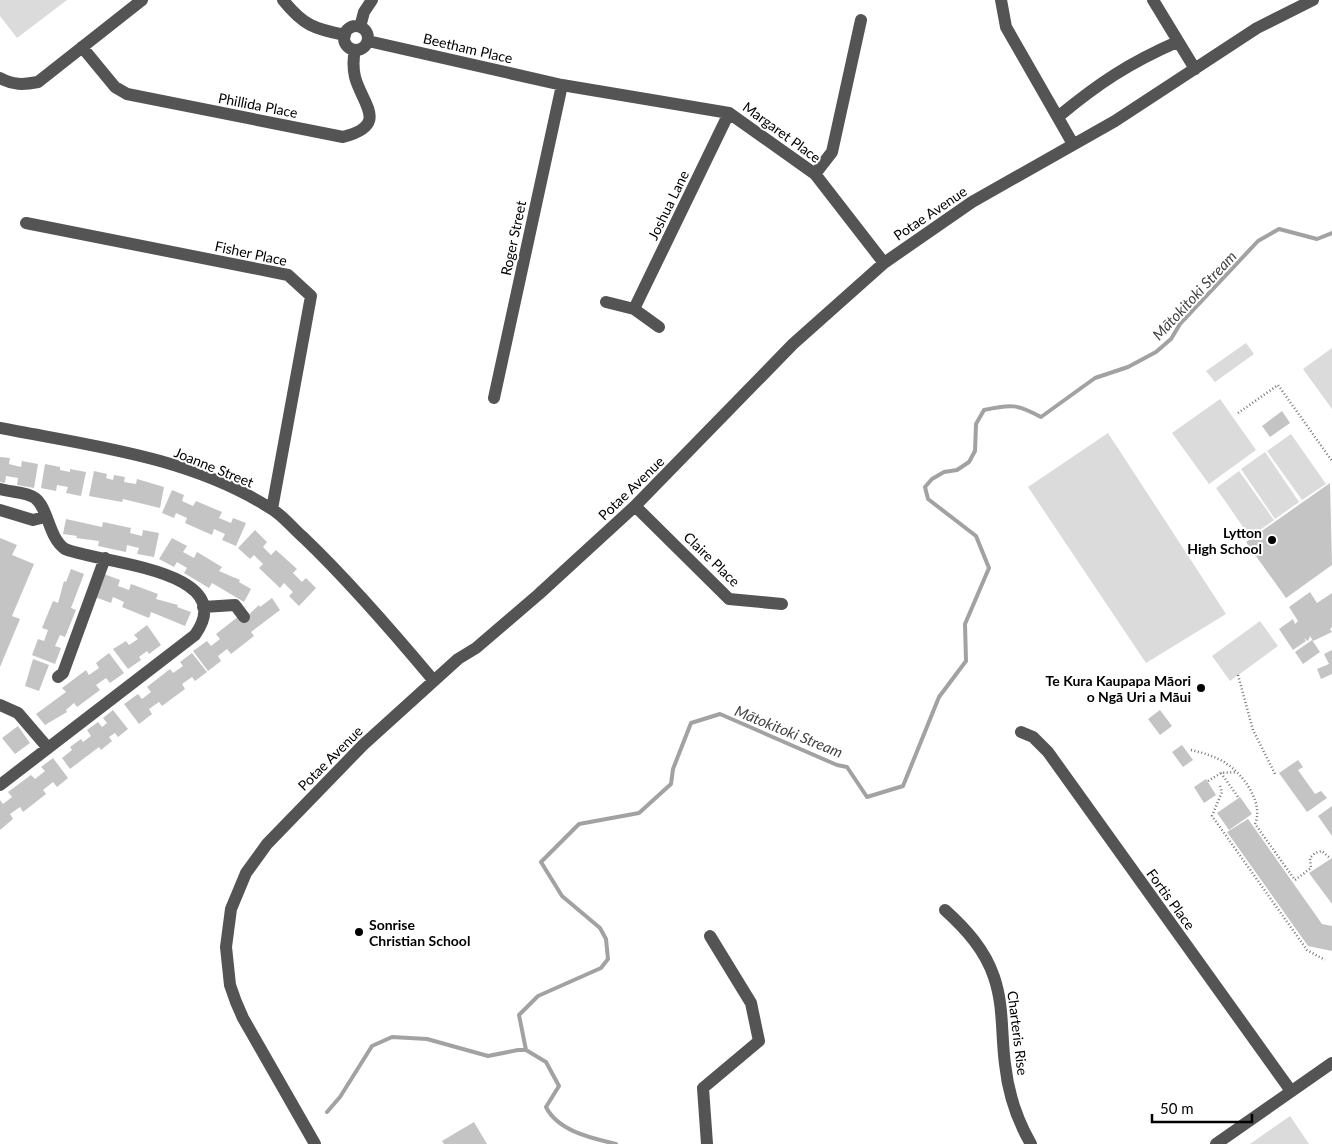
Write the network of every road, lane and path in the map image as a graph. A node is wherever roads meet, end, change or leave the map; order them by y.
1 (142, 0) edge
2 (283, 0) edge
3 (372, 0) edge
4 (1001, 0) edge
5 (1153, 0) edge
6 (1313, 0) edge
7 (861, 20) dead end
8 (360, 27) junction
9 (345, 35) junction
10 (368, 40) junction
11 (1177, 42) junction
12 (82, 47) junction
13 (355, 50) junction
14 (1194, 69) junction
15 (0, 78) edge
16 (562, 84) junction
17 (729, 113) junction
18 (1058, 116) junction
19 (1073, 144) junction
20 (815, 174) junction
21 (26, 223) dead end
22 (884, 263) junction
23 (606, 302) dead end
24 (634, 309) junction
25 (659, 327) dead end
26 (494, 398) dead end
27 (1238, 413) dead end
28 (0, 428) edge
29 (1332, 461) edge
30 (0, 490) edge
31 (635, 506) junction
32 (272, 509) junction
33 (0, 510) edge
34 (45, 517) junction
35 (105, 558) junction
36 (782, 604) dead end
37 (203, 607) junction
38 (244, 617) dead end
39 (1238, 675) dead end
40 (58, 677) dead end
41 (434, 680) junction
42 (0, 705) edge
43 (1021, 732) dead end
44 (48, 748) junction
45 (1191, 750) dead end
46 (1236, 772) junction
47 (1221, 773) junction
48 (1275, 774) dead end
49 (1208, 781) dead end
50 (0, 785) edge
51 (1220, 786) dead end
52 (1238, 797) dead end
53 (1330, 856) edge
54 (945, 910) dead end
55 (710, 936) dead end
56 (1325, 960) dead end
57 (1332, 1063) edge
58 (1291, 1091) junction
59 (315, 1144) edge
60 (707, 1144) edge
61 (1031, 1144) edge
62 (1216, 1144) edge

1 - 12 street
2 - 9 street
3 - 8 street
4 - 18 street
5 - 11 street
6 - 14 street, Potae Avenue
7 - 20 street
8 - 9 street
8 - 10 street
9 - 13 street
10 - 13 street
10 - 16 street, Beetham Place
11 - 14 street
11 - 18 street
12 - 13 street, Phillida Place
12 - 15 street
14 - 19 street, Potae Avenue
16 - 17 street, Margaret Place
16 - 26 street, Roger Street
17 - 20 street, Margaret Place
17 - 24 street, Joshua Lane
18 - 19 street
19 - 22 street, Potae Avenue
20 - 22 street, Margaret Place
21 - 32 street, Fisher Place
22 - 31 street, Potae Avenue
23 - 24 street
24 - 25 street
27 - 29 path
28 - 32 street, Joanne Street
30 - 34 street
31 - 36 street, Claire Place
31 - 41 street, Potae Avenue
32 - 41 street, Joanne Street
33 - 34 street
34 - 35 street
35 - 37 street
35 - 40 street
37 - 38 street
37 - 44 street
39 - 48 path
41 - 59 street, Potae Avenue
42 - 44 street
43 - 58 street, Fortis Place
44 - 50 street
45 - 46 path
46 - 47 path
46 - 53 path
47 - 49 path
47 - 52 path
51 - 56 path
54 - 61 street, Charteris Rise
55 - 60 street
57 - 58 street
58 - 62 street

